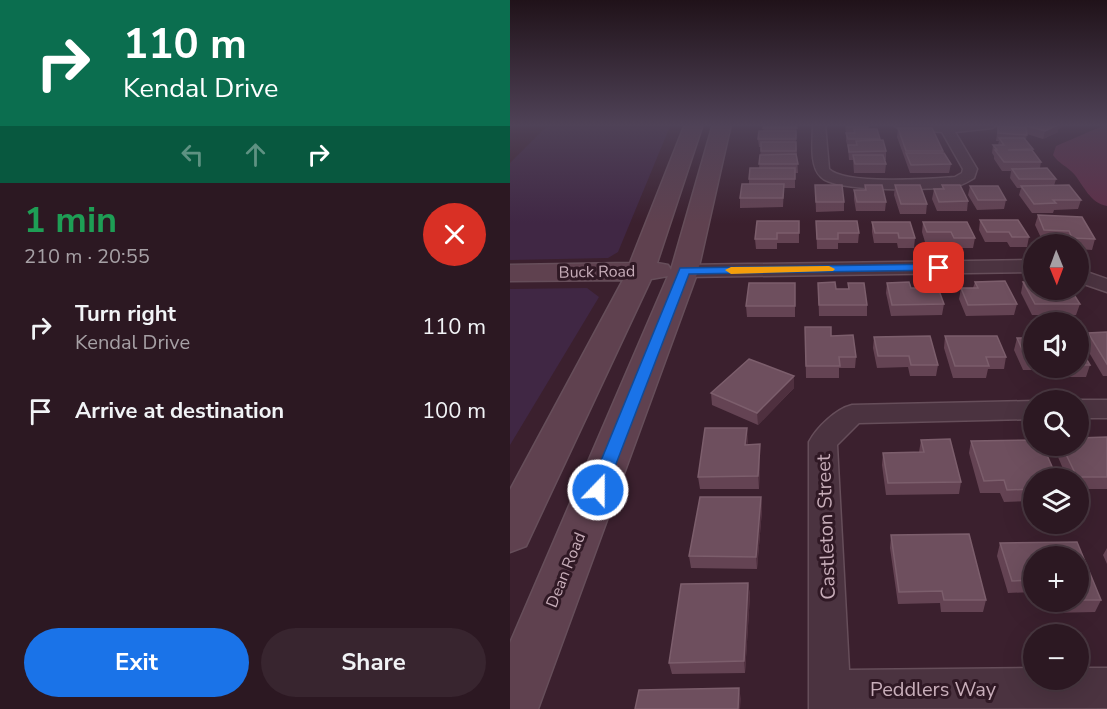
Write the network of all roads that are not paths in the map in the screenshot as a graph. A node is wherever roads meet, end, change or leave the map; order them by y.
1 (682, 157) edge
2 (713, 157) edge
3 (821, 157) edge
4 (963, 157) edge
5 (1023, 267) edge
6 (640, 271) junction
7 (684, 271) junction
8 (510, 273) edge
9 (1089, 279) edge
10 (1107, 286) edge
11 (1089, 409) edge
12 (1107, 409) edge
13 (1023, 410) edge
14 (510, 533) edge
15 (1107, 688) edge
16 (830, 699) edge
17 (510, 709) edge

1 - 6 main road
2 - 7 main road, Dean Road
3 - 4 street
5 - 7 street
6 - 7 main road, Buck Road
6 - 8 main road, Buck Road
6 - 14 main road
7 - 17 main road, Dean Road
9 - 10 street
11 - 12 street
13 - 16 street, Castleton Street
15 - 16 street, Peddlers Way

